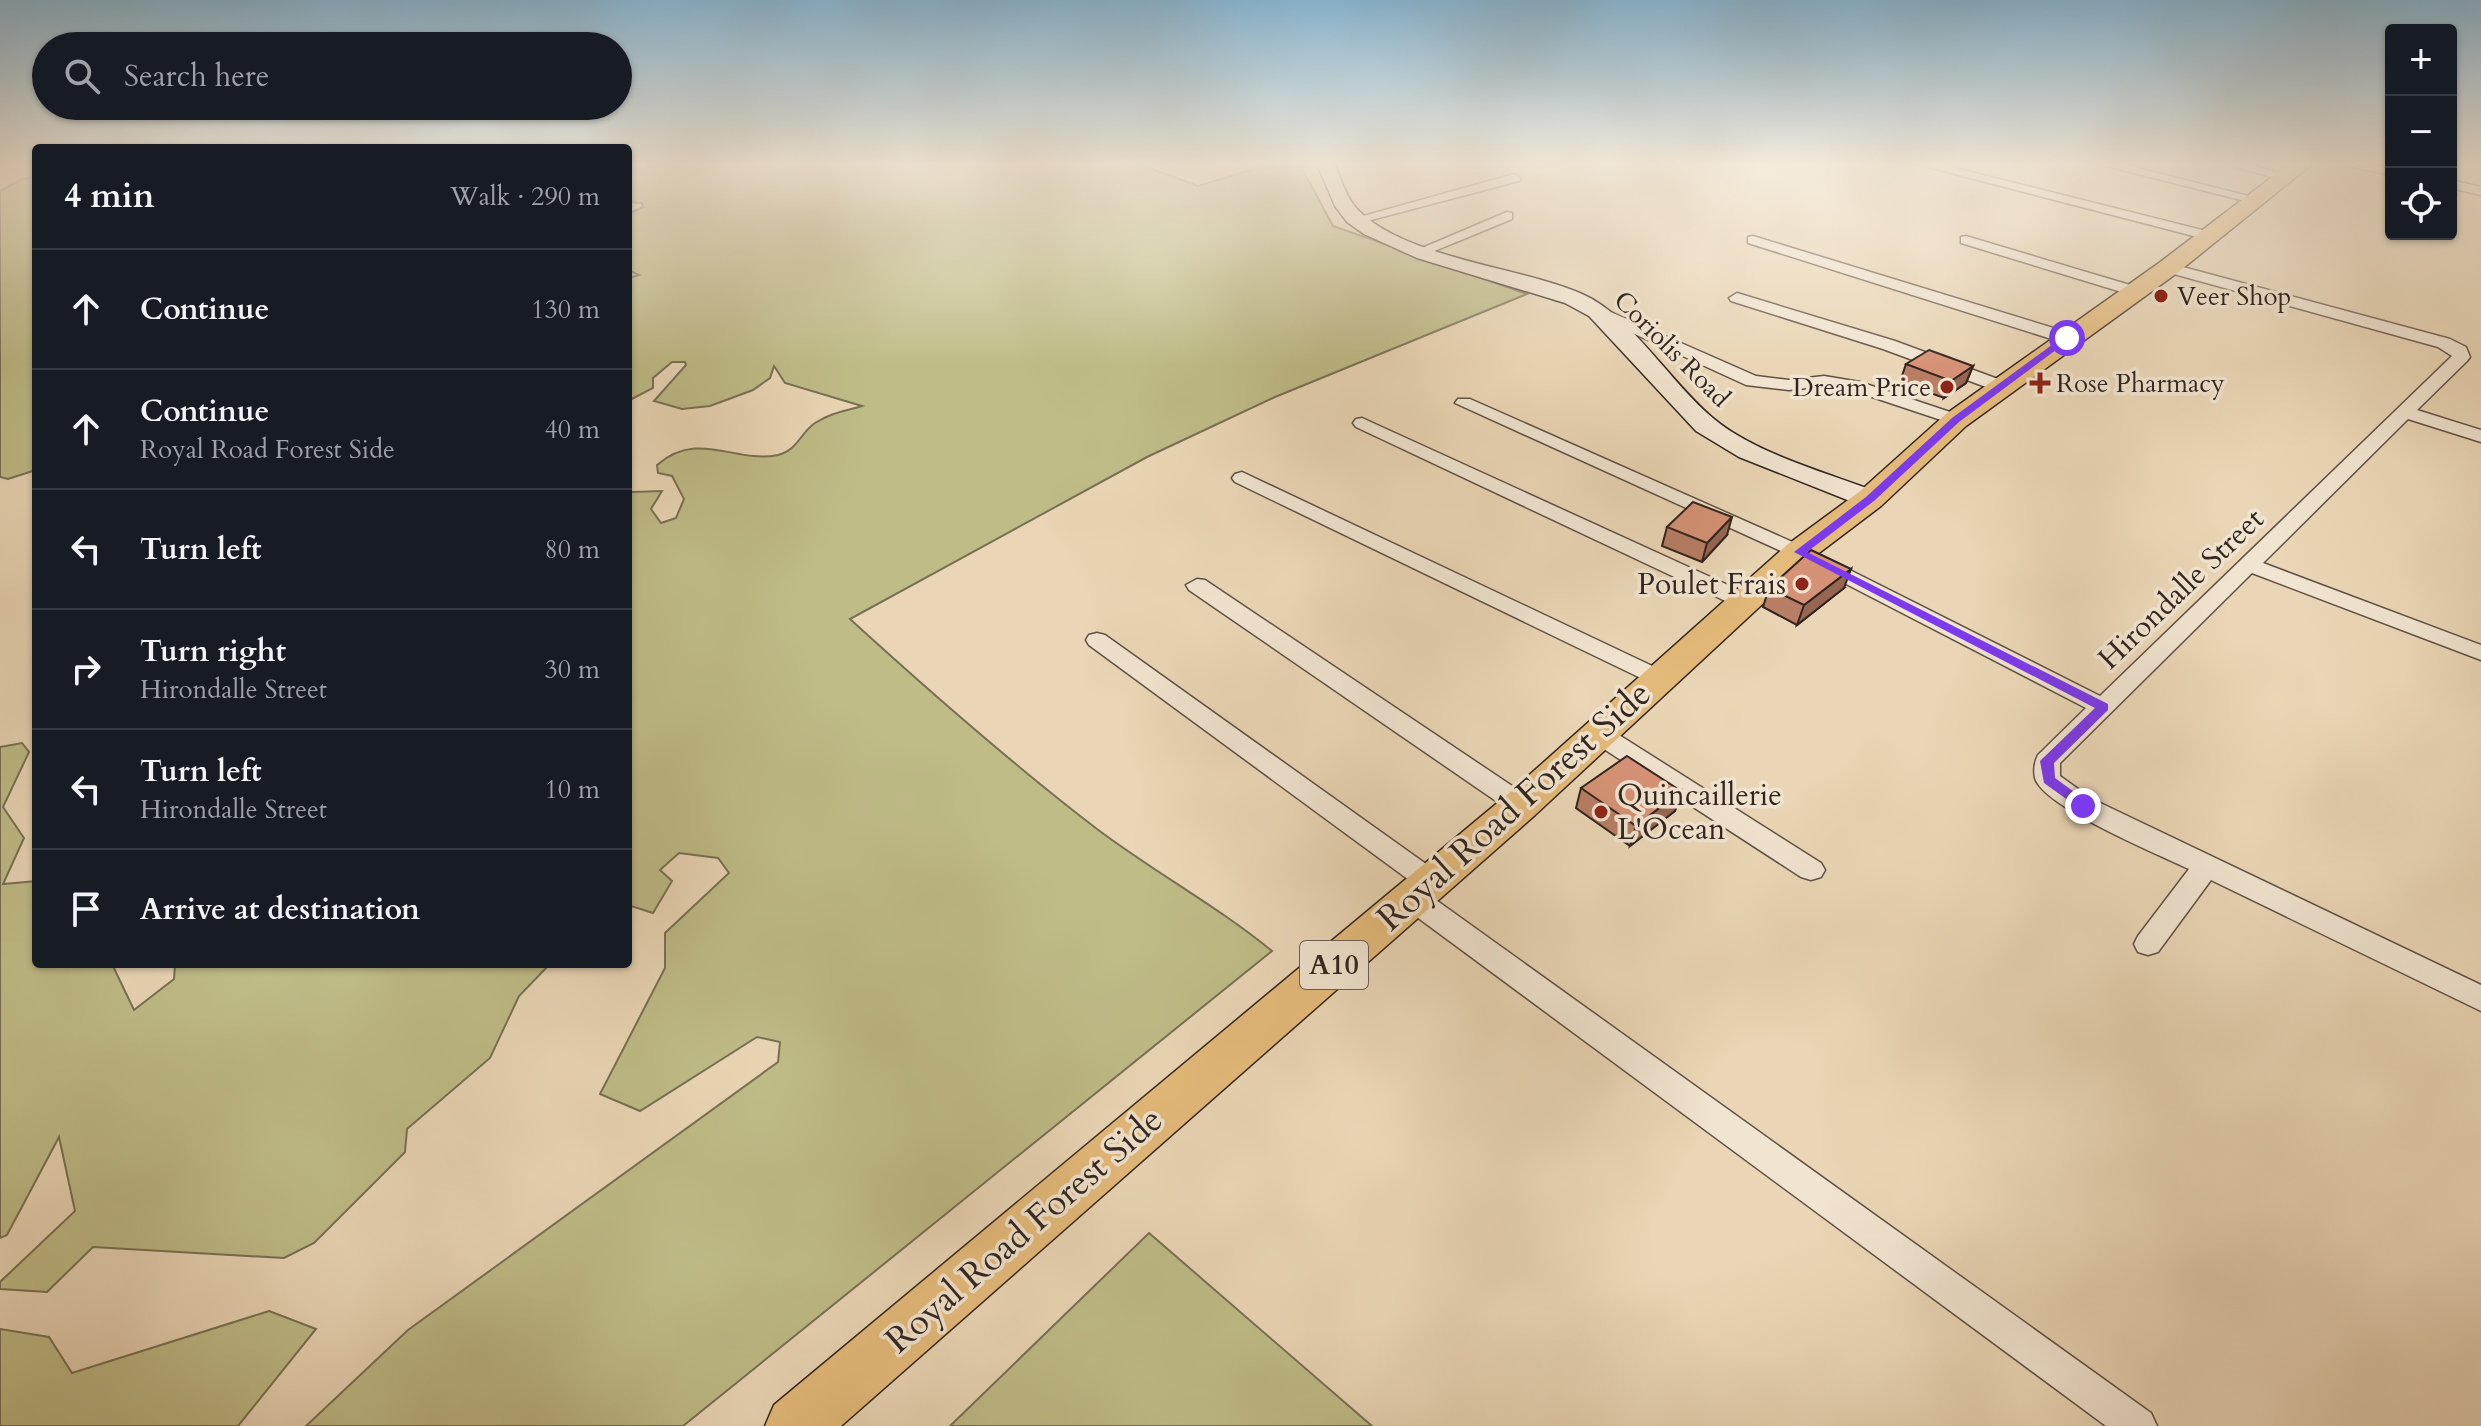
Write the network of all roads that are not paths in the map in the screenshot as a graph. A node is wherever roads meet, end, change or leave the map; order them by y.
1 (1375, 231) edge
2 (1472, 231) edge
3 (2187, 231) edge
4 (2216, 231) edge
5 (2209, 236) junction
6 (1753, 240) dead end
7 (1966, 240) dead end
8 (1422, 251) junction
9 (2168, 268) junction
10 (2134, 291) junction
11 (1737, 298) dead end
12 (1597, 311) junction
13 (2067, 338) junction
14 (2000, 386) junction
15 (1464, 403) dead end
16 (2404, 412) junction
17 (1956, 420) junction
18 (1362, 423) dead end
19 (2481, 436) edge
20 (1242, 478) dead end
21 (1870, 499) junction
22 (1799, 552) junction
23 (2249, 565) junction
24 (1197, 585) dead end
25 (1744, 601) junction
26 (1097, 640) dead end
27 (2481, 653) edge
28 (1659, 678) junction
29 (2103, 707) junction
30 (1599, 734) junction
31 (1521, 805) junction
32 (2206, 866) junction
33 (1811, 870) dead end
34 (1421, 890) junction
35 (2148, 944) dead end
36 (2481, 999) edge
37 (795, 1426) edge
38 (2138, 1426) edge

1 - 8 main road, Coriolis Road
2 - 8 street
3 - 5 street
4 - 5 main road, A10
5 - 9 main road, A10
6 - 13 street
7 - 10 street
8 - 12 main road, Coriolis Road
9 - 10 main road, A10
9 - 16 street, Hirondalle Street
10 - 13 main road, A10
11 - 14 street
12 - 17 street
12 - 21 main road, Coriolis Road
13 - 14 main road, A10
14 - 17 main road, A10
15 - 22 street
16 - 19 street
16 - 23 street, Hirondalle Street
17 - 21 main road, A10
18 - 25 street
20 - 28 street
21 - 22 main road, Royal Road Forest Side / A10
22 - 25 main road, Royal Road Forest Side / A10
22 - 29 street
23 - 27 street
23 - 29 street, Hirondalle Street
24 - 31 street
25 - 28 main road, Royal Road Forest Side / A10
26 - 34 street
28 - 30 main road, Royal Road Forest Side / A10
29 - 32 street, Hirondalle Street
30 - 31 main road, Royal Road Forest Side / A10
30 - 33 street
31 - 34 main road, Royal Road Forest Side / A10
32 - 35 street
32 - 36 street, Hirondalle Street
34 - 37 main road, Royal Road Forest Side / A10
34 - 38 street

